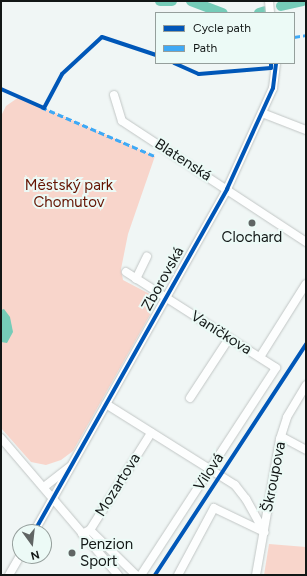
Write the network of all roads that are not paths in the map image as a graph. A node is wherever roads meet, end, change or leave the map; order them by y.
1 (269, 2) edge
2 (270, 12) edge
3 (276, 64) edge
4 (114, 95) dead end
5 (262, 113) junction
6 (306, 130) edge
7 (227, 189) junction
8 (306, 242) edge
9 (147, 256) dead end
10 (126, 272) dead end
11 (136, 279) junction
12 (306, 284) edge
13 (167, 298) junction
14 (228, 340) junction
15 (260, 357) junction
16 (276, 368) joint
17 (306, 385) edge
18 (190, 398) dead end
19 (106, 404) junction
20 (151, 432) junction
21 (282, 436) junction
22 (1, 438) edge
23 (306, 450) edge
24 (71, 467) junction
25 (211, 470) junction
26 (44, 487) junction
27 (54, 499) junction
28 (39, 524) edge
29 (90, 530) junction
30 (264, 532) junction
31 (82, 534) junction
32 (15, 564) edge
33 (9, 575) edge
34 (118, 575) edge
35 (136, 575) edge
36 (141, 575) edge
37 (178, 575) edge
38 (256, 575) edge

1 - 2 street
3 - 5 street, Zborovská
4 - 7 street, Blatenská
5 - 6 street
5 - 7 street, Zborovská
7 - 8 street, Blatenská
7 - 13 street, Zborovská
9 - 11 street
10 - 11 street, Vaníčkova
11 - 13 street, Vaníčkova
12 - 15 street
13 - 14 street, Vaníčkova
13 - 19 street, Zborovská
14 - 15 street, Vaníčkova
14 - 18 street
15 - 16 street, Vaníčkova
16 - 25 street, Vilová
17 - 21 street, Škroupova
19 - 20 street
19 - 24 street, Zborovská
20 - 25 street
20 - 29 street, Mozartova
21 - 23 street
21 - 30 street, Škroupova
22 - 26 street
24 - 26 street, Zborovská
24 - 27 street, Zborovská
25 - 30 street
25 - 36 street, Vilová
26 - 27 street
27 - 28 street, Zborovská
27 - 31 street
29 - 31 street, Mozartova
29 - 35 street
30 - 37 street
30 - 38 street, Škroupova
31 - 34 street
32 - 33 street

